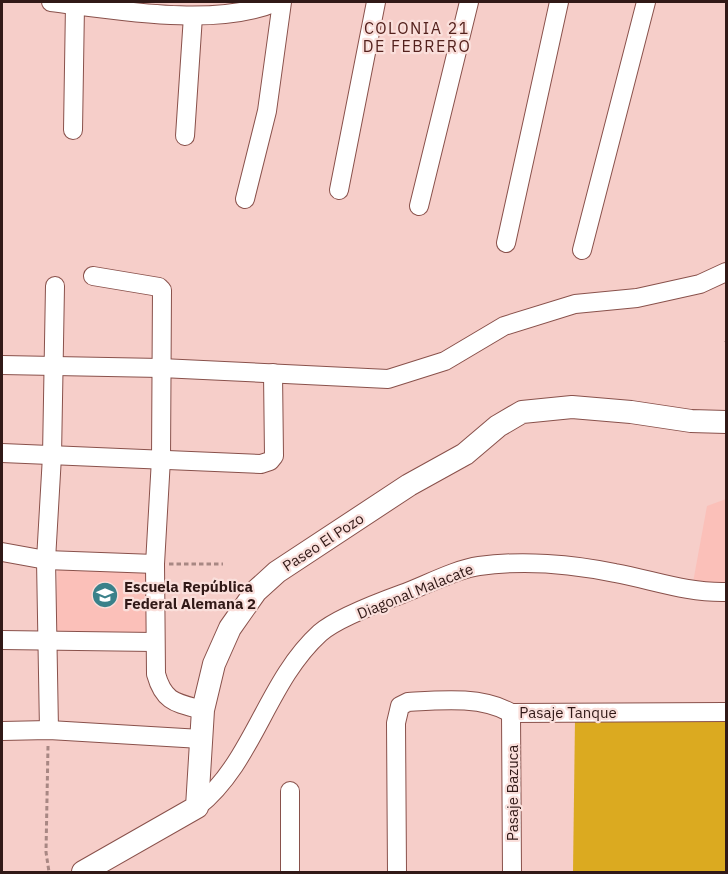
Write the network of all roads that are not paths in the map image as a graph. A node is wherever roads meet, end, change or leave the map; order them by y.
1 (51, 2) edge
2 (276, 2) edge
3 (282, 2) edge
4 (376, 2) edge
5 (469, 2) edge
6 (559, 2) edge
7 (646, 2) edge
8 (75, 5) junction
9 (193, 16) junction
10 (73, 130) dead end
11 (185, 136) dead end
12 (339, 190) dead end
13 (245, 198) dead end
14 (419, 206) dead end
15 (506, 243) dead end
16 (582, 250) dead end
17 (726, 272) edge
18 (93, 276) dead end
19 (55, 286) dead end
20 (2, 365) edge
21 (53, 367) junction
22 (161, 368) junction
23 (273, 373) junction
24 (726, 422) edge
25 (2, 453) edge
26 (52, 456) junction
27 (161, 459) junction
28 (2, 552) edge
29 (46, 560) junction
30 (155, 564) junction
31 (726, 592) edge
32 (2, 640) edge
33 (49, 641) junction
34 (154, 642) junction
35 (203, 710) junction
36 (511, 712) junction
37 (726, 712) edge
38 (49, 730) junction
39 (2, 731) edge
40 (201, 739) junction
41 (290, 790) dead end
42 (197, 807) junction
43 (83, 873) edge
44 (290, 873) edge
45 (397, 873) edge
46 (512, 873) edge

1 - 8 street
2 - 9 street
3 - 13 street
4 - 12 street
5 - 14 street
6 - 15 street
7 - 16 street
8 - 9 street
8 - 10 street
9 - 11 street
17 - 23 street
18 - 22 street
19 - 21 street
20 - 21 street
21 - 22 street
21 - 26 street
22 - 23 street
22 - 27 street
23 - 27 street
24 - 35 street, Paseo El Pozo
25 - 26 street
26 - 27 street
26 - 29 street
27 - 30 street
28 - 29 street
29 - 30 street
29 - 33 street
30 - 34 street
31 - 42 street, Diagonal Malacate
32 - 33 street
33 - 34 street
33 - 38 street
34 - 35 street
35 - 40 street, Paseo El Pozo
36 - 37 street, Pasaje Tanque
36 - 45 street, Pasaje Tanque
36 - 46 street, Pasaje Bazuca
38 - 39 street
38 - 40 street
40 - 42 street, Paseo El Pozo
41 - 44 street
42 - 43 street

